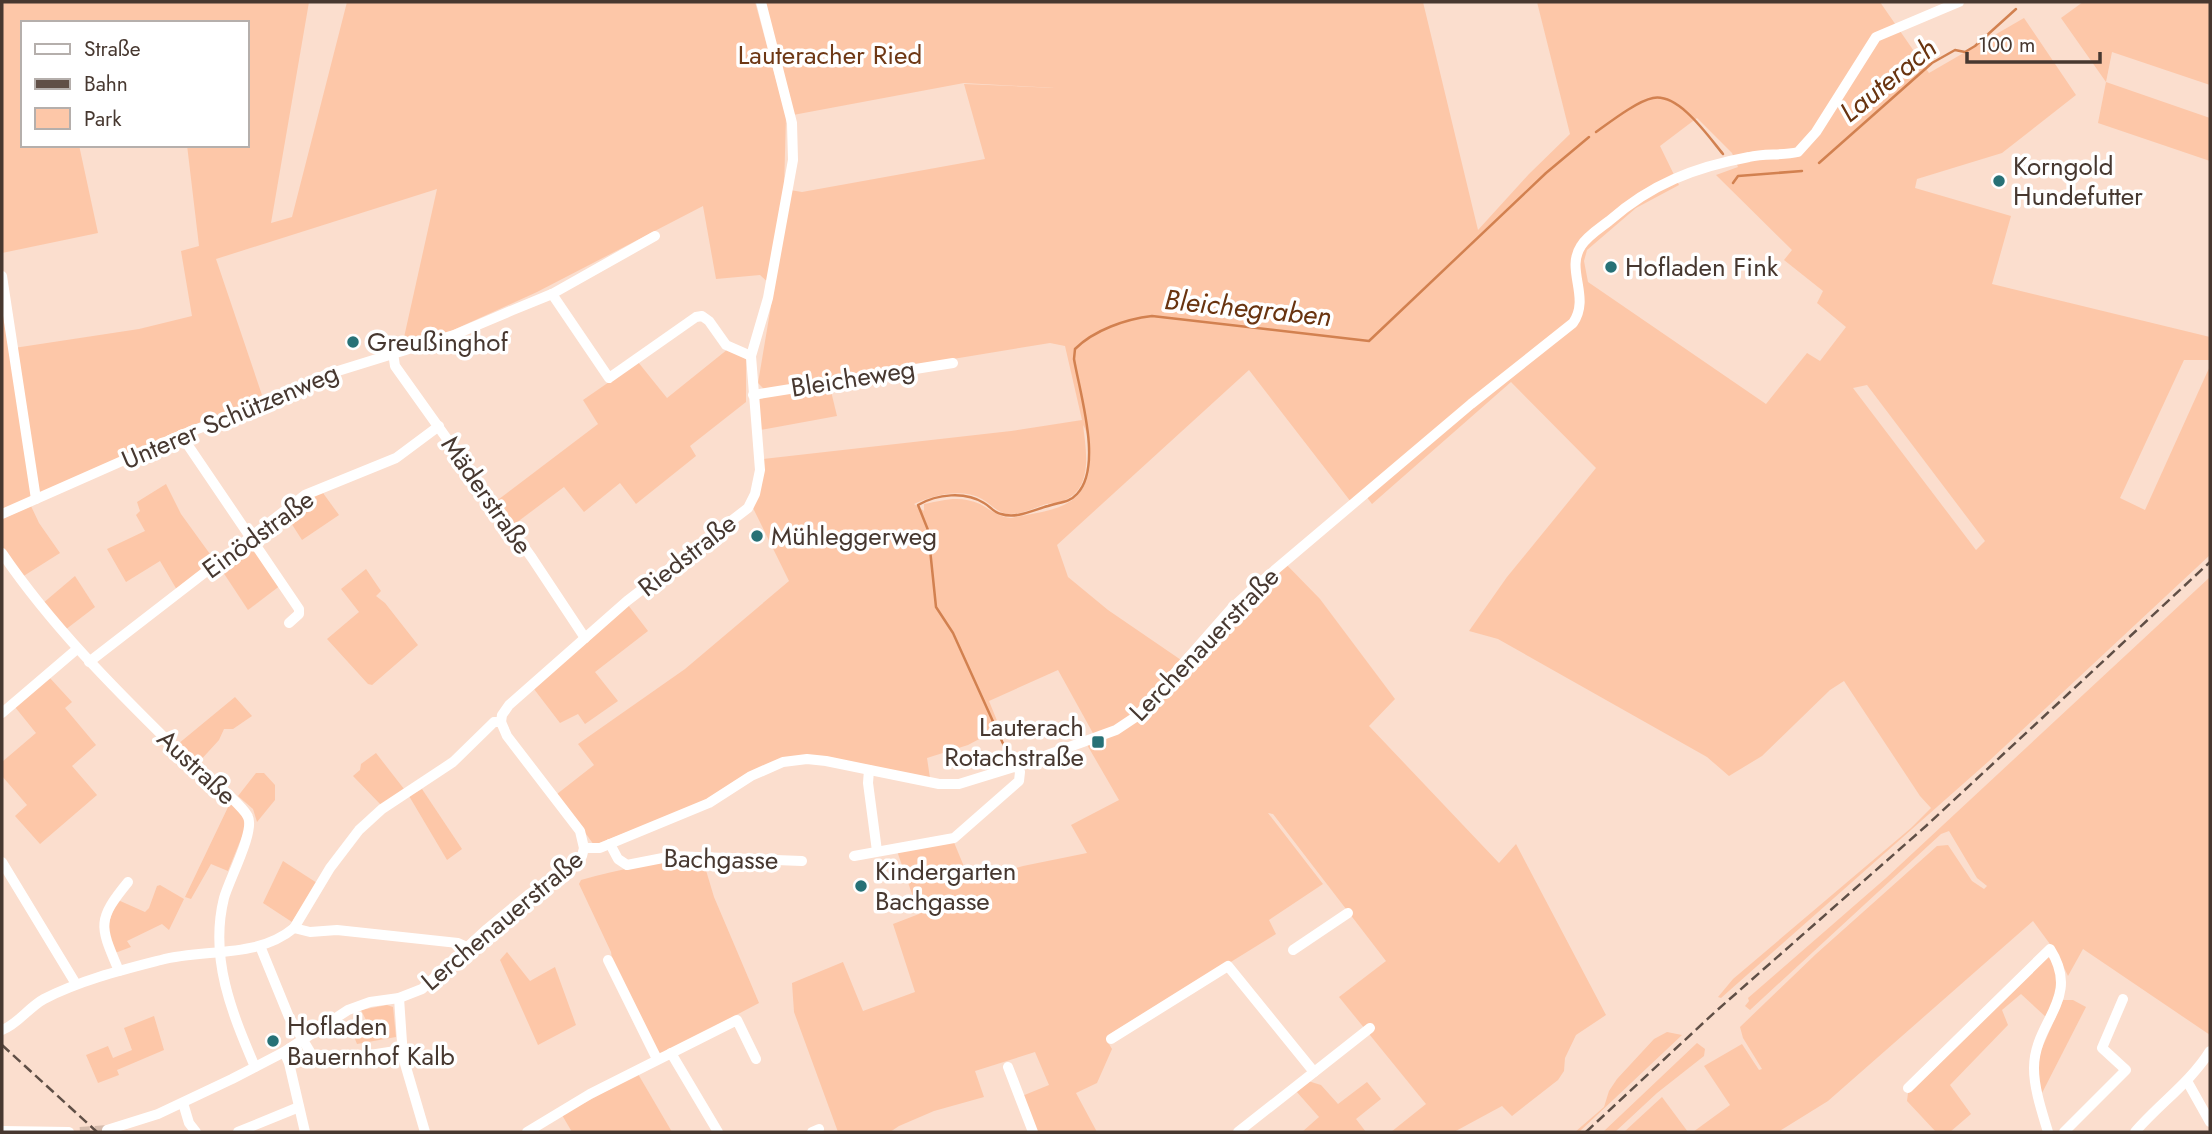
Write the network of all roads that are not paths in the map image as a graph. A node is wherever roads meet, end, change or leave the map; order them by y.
1 (761, 2) edge
2 (1959, 2) edge
3 (654, 236) dead end
4 (2, 276) edge
5 (552, 294) junction
6 (393, 353) junction
7 (751, 356) junction
8 (953, 363) dead end
9 (753, 395) junction
10 (439, 426) junction
11 (181, 435) junction
12 (36, 499) junction
13 (2, 514) edge
14 (249, 537) junction
15 (2, 553) edge
16 (289, 623) dead end
17 (585, 638) junction
18 (77, 649) junction
19 (89, 662) junction
20 (2, 713) edge
21 (501, 722) junction
22 (1017, 766) junction
23 (869, 770) junction
24 (610, 845) junction
25 (584, 848) junction
26 (877, 851) junction
27 (853, 856) dead end
28 (802, 861) dead end
29 (2, 862) edge
30 (128, 882) dead end
31 (1348, 913) dead end
32 (295, 929) junction
33 (260, 946) junction
34 (467, 947) junction
35 (1293, 950) dead end
36 (221, 953) junction
37 (608, 960) dead end
38 (119, 971) junction
39 (76, 984) junction
40 (400, 998) junction
41 (2123, 999) dead end
42 (1370, 1028) dead end
43 (4, 1030) edge
44 (302, 1040) junction
45 (1111, 1040) dead end
46 (402, 1050) junction
47 (2210, 1051) edge
48 (284, 1052) junction
49 (671, 1053) junction
50 (657, 1059) junction
51 (757, 1059) dead end
52 (2207, 1063) edge
53 (255, 1067) junction
54 (1008, 1067) dead end
55 (1314, 1072) junction
56 (2186, 1081) junction
57 (1908, 1088) dead end
58 (183, 1103) junction
59 (299, 1107) junction
60 (2210, 1122) edge
61 (107, 1130) dead end
62 (3, 1132) edge
63 (69, 1132) edge
64 (196, 1132) edge
65 (239, 1132) edge
66 (305, 1132) edge
67 (425, 1132) edge
68 (527, 1132) edge
69 (718, 1132) edge
70 (1032, 1132) edge
71 (1238, 1132) edge
72 (2048, 1132) edge
73 (2064, 1132) edge
74 (2135, 1132) edge

1 - 7 street, Riedstraße
2 - 22 street, Lerchenauerstraße
3 - 5 street, Unterer Schützenweg
4 - 12 street
5 - 6 street, Unterer Schützenweg
5 - 7 street
6 - 10 street, Mäderstraße
6 - 11 street, Unterer Schützenweg
7 - 9 street, Riedstraße
8 - 9 street, Bleicheweg
9 - 17 street, Riedstraße
10 - 14 street, Einödstraße
10 - 17 street, Mäderstraße
11 - 12 street, Unterer Schützenweg
11 - 14 street
12 - 13 street
14 - 16 street
14 - 19 street, Einödstraße
15 - 18 street, Austraße
17 - 21 street, Riedstraße
18 - 19 street, Austraße
18 - 20 street
19 - 36 street, Austraße
21 - 25 street
21 - 32 street, Riedstraße
22 - 23 street, Lerchenauerstraße
22 - 26 street
23 - 24 street, Lerchenauerstraße
23 - 26 street
24 - 25 street, Lerchenauerstraße
24 - 28 street, Bachgasse
25 - 34 street, Lerchenauerstraße
26 - 27 street
29 - 39 street
30 - 38 street
31 - 35 street
32 - 33 street
32 - 34 street
33 - 36 street
33 - 44 street
34 - 40 street, Lerchenauerstraße
36 - 38 street
36 - 53 street, Austraße
37 - 50 street
38 - 39 street
39 - 43 street
40 - 44 street, Lerchenauerstraße
40 - 46 street
41 - 73 street
42 - 55 street
44 - 46 street
44 - 48 street, Lerchenauerstraße
45 - 55 street
46 - 67 street
47 - 52 street
48 - 53 street, Lerchenauerstraße
48 - 59 street
49 - 50 street
49 - 51 street
49 - 69 street
50 - 68 street
52 - 56 street
53 - 58 street, Lerchenauerstraße
54 - 70 street
55 - 71 street
56 - 60 street
56 - 74 street
57 - 72 street
58 - 61 street, Lerchenauerstraße
58 - 64 street
59 - 65 street
59 - 66 street
62 - 63 street

